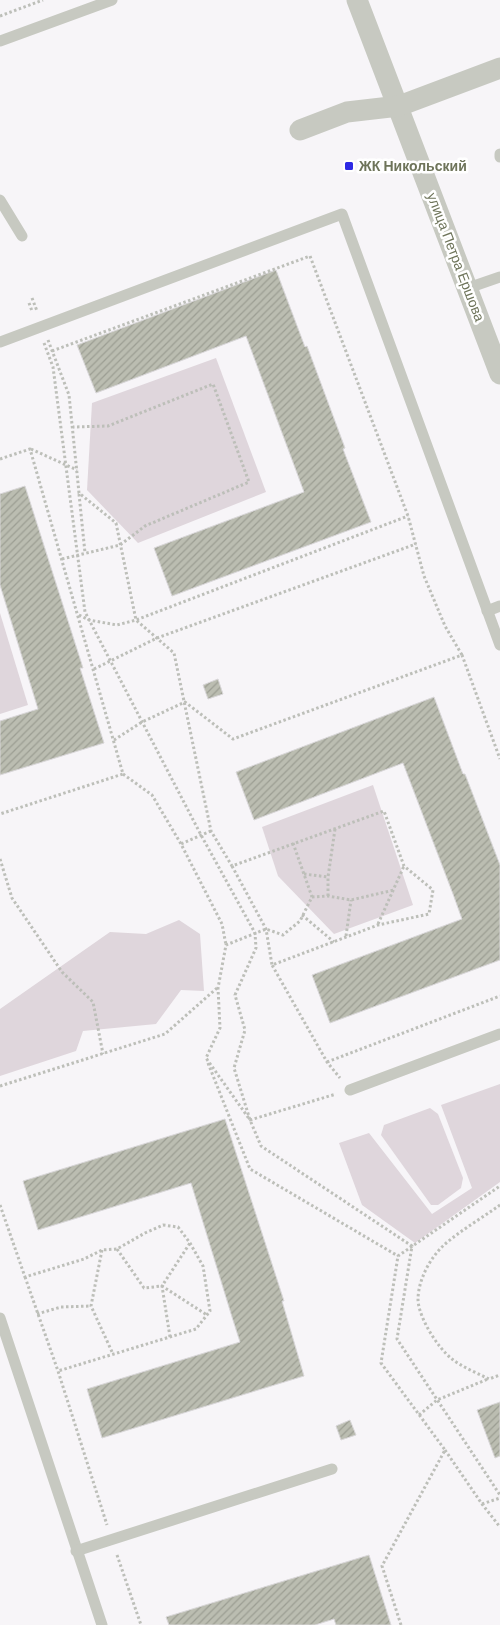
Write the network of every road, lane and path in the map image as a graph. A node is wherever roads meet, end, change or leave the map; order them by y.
1 (43, 0) edge
2 (112, 0) edge
3 (357, 0) edge
4 (0, 16) edge
5 (0, 41) edge
6 (500, 68) edge
7 (399, 106) junction
8 (300, 130) dead end
9 (0, 200) edge
10 (22, 236) dead end
11 (500, 277) edge
12 (468, 288) junction
13 (32, 298) dead end
14 (29, 303) dead end
15 (40, 327) junction
16 (0, 342) edge
17 (52, 351) junction
18 (500, 374) edge
19 (73, 427) junction
20 (30, 449) junction
21 (0, 459) edge
22 (66, 466) junction
23 (77, 470) junction
24 (79, 493) junction
25 (408, 516) junction
26 (416, 544) junction
27 (120, 545) junction
28 (85, 554) junction
29 (78, 555) junction
30 (62, 559) junction
31 (500, 606) edge
32 (487, 611) junction
33 (78, 615) junction
34 (89, 620) junction
35 (136, 620) junction
36 (158, 638) junction
37 (500, 645) edge
38 (462, 655) junction
39 (111, 661) junction
40 (94, 669) junction
41 (185, 702) junction
42 (142, 722) junction
43 (114, 740) junction
44 (500, 759) edge
45 (123, 774) junction
46 (0, 814) edge
47 (335, 829) junction
48 (211, 831) junction
49 (201, 835) junction
50 (293, 843) junction
51 (181, 844) junction
52 (0, 859) edge
53 (232, 866) junction
54 (404, 866) junction
55 (304, 874) junction
56 (328, 877) junction
57 (394, 890) junction
58 (328, 896) junction
59 (312, 897) junction
60 (352, 900) junction
61 (302, 915) junction
62 (378, 925) junction
63 (266, 929) junction
64 (255, 934) junction
65 (346, 937) junction
66 (334, 942) junction
67 (226, 945) junction
68 (272, 965) junction
69 (218, 988) junction
70 (500, 996) edge
71 (500, 1034) edge
72 (102, 1054) junction
73 (206, 1058) junction
74 (326, 1062) junction
75 (0, 1086) edge
76 (350, 1090) junction
77 (250, 1120) junction
78 (500, 1186) edge
79 (500, 1205) edge
80 (0, 1206) edge
81 (190, 1243) junction
82 (412, 1246) junction
83 (117, 1249) junction
84 (102, 1250) junction
85 (398, 1256) junction
86 (25, 1277) junction
87 (162, 1286) junction
88 (91, 1306) junction
89 (37, 1314) junction
90 (207, 1315) junction
91 (0, 1318) edge
92 (170, 1336) junction
93 (113, 1354) junction
94 (58, 1371) junction
95 (500, 1375) edge
96 (489, 1379) junction
97 (437, 1400) junction
98 (419, 1415) junction
99 (445, 1450) junction
100 (332, 1468) dead end
101 (500, 1497) edge
102 (482, 1504) junction
103 (500, 1527) edge
104 (112, 1538) junction
105 (76, 1550) junction
106 (102, 1625) edge
107 (141, 1625) edge
108 (401, 1625) edge

1 - 4 path
2 - 5 lane
3 - 7 street, улица Петра Ершова
6 - 7 street
7 - 8 street
7 - 12 street, улица Петра Ершова
9 - 10 lane
11 - 12 lane
12 - 18 street, улица Петра Ершова
13 - 15 path
14 - 15 path
15 - 16 lane
15 - 17 path
15 - 22 path
15 - 32 lane
17 - 19 path
17 - 25 path
19 - 23 path
19 - 27 path
20 - 21 path
20 - 22 path
20 - 30 path
22 - 23 path
22 - 29 path
23 - 24 path
24 - 27 path
24 - 28 path
25 - 26 path
25 - 35 path
26 - 36 path
26 - 38 path
27 - 28 path
27 - 35 path
28 - 29 path
29 - 30 path
29 - 34 path
30 - 33 path
31 - 32 lane
32 - 37 lane
33 - 34 path
33 - 40 path
34 - 35 path
34 - 39 path
35 - 36 path
36 - 39 path
36 - 41 path
38 - 41 path
38 - 44 path
39 - 40 path
39 - 42 path
40 - 43 path
41 - 42 path
41 - 48 path
42 - 43 path
42 - 49 path
43 - 45 path
45 - 46 path
45 - 51 path
47 - 50 path
47 - 54 path
47 - 56 path
48 - 49 path
48 - 53 path
49 - 51 path
49 - 64 path
50 - 53 path
50 - 55 path
51 - 67 path
52 - 72 path
53 - 63 path
54 - 57 path
54 - 62 path
55 - 56 path
55 - 59 path
56 - 58 path
57 - 60 path
57 - 62 path
58 - 59 path
58 - 60 path
59 - 61 path
60 - 65 path
61 - 63 path
61 - 66 path
62 - 65 path
63 - 64 path
63 - 68 path
64 - 67 path
64 - 77 path
65 - 66 path
66 - 68 path
67 - 69 path
68 - 74 path
69 - 72 path
69 - 73 path
70 - 74 path
71 - 76 lane
72 - 75 path
73 - 77 path
73 - 85 path
74 - 76 path
76 - 77 path
77 - 82 path
78 - 82 path
79 - 96 path
80 - 86 path
81 - 83 path
81 - 87 path
81 - 90 path
82 - 85 path
82 - 97 path
83 - 84 path
83 - 87 path
84 - 86 path
84 - 88 path
85 - 98 path
86 - 89 path
87 - 90 path
87 - 92 path
88 - 89 path
88 - 93 path
89 - 94 path
90 - 92 path
91 - 105 lane
92 - 93 path
93 - 94 path
94 - 104 path
95 - 96 path
96 - 97 path
97 - 98 path
97 - 101 path
98 - 99 path
99 - 102 path
99 - 108 path
100 - 104 lane
101 - 102 path
102 - 103 path
104 - 105 lane
104 - 107 path
105 - 106 lane

